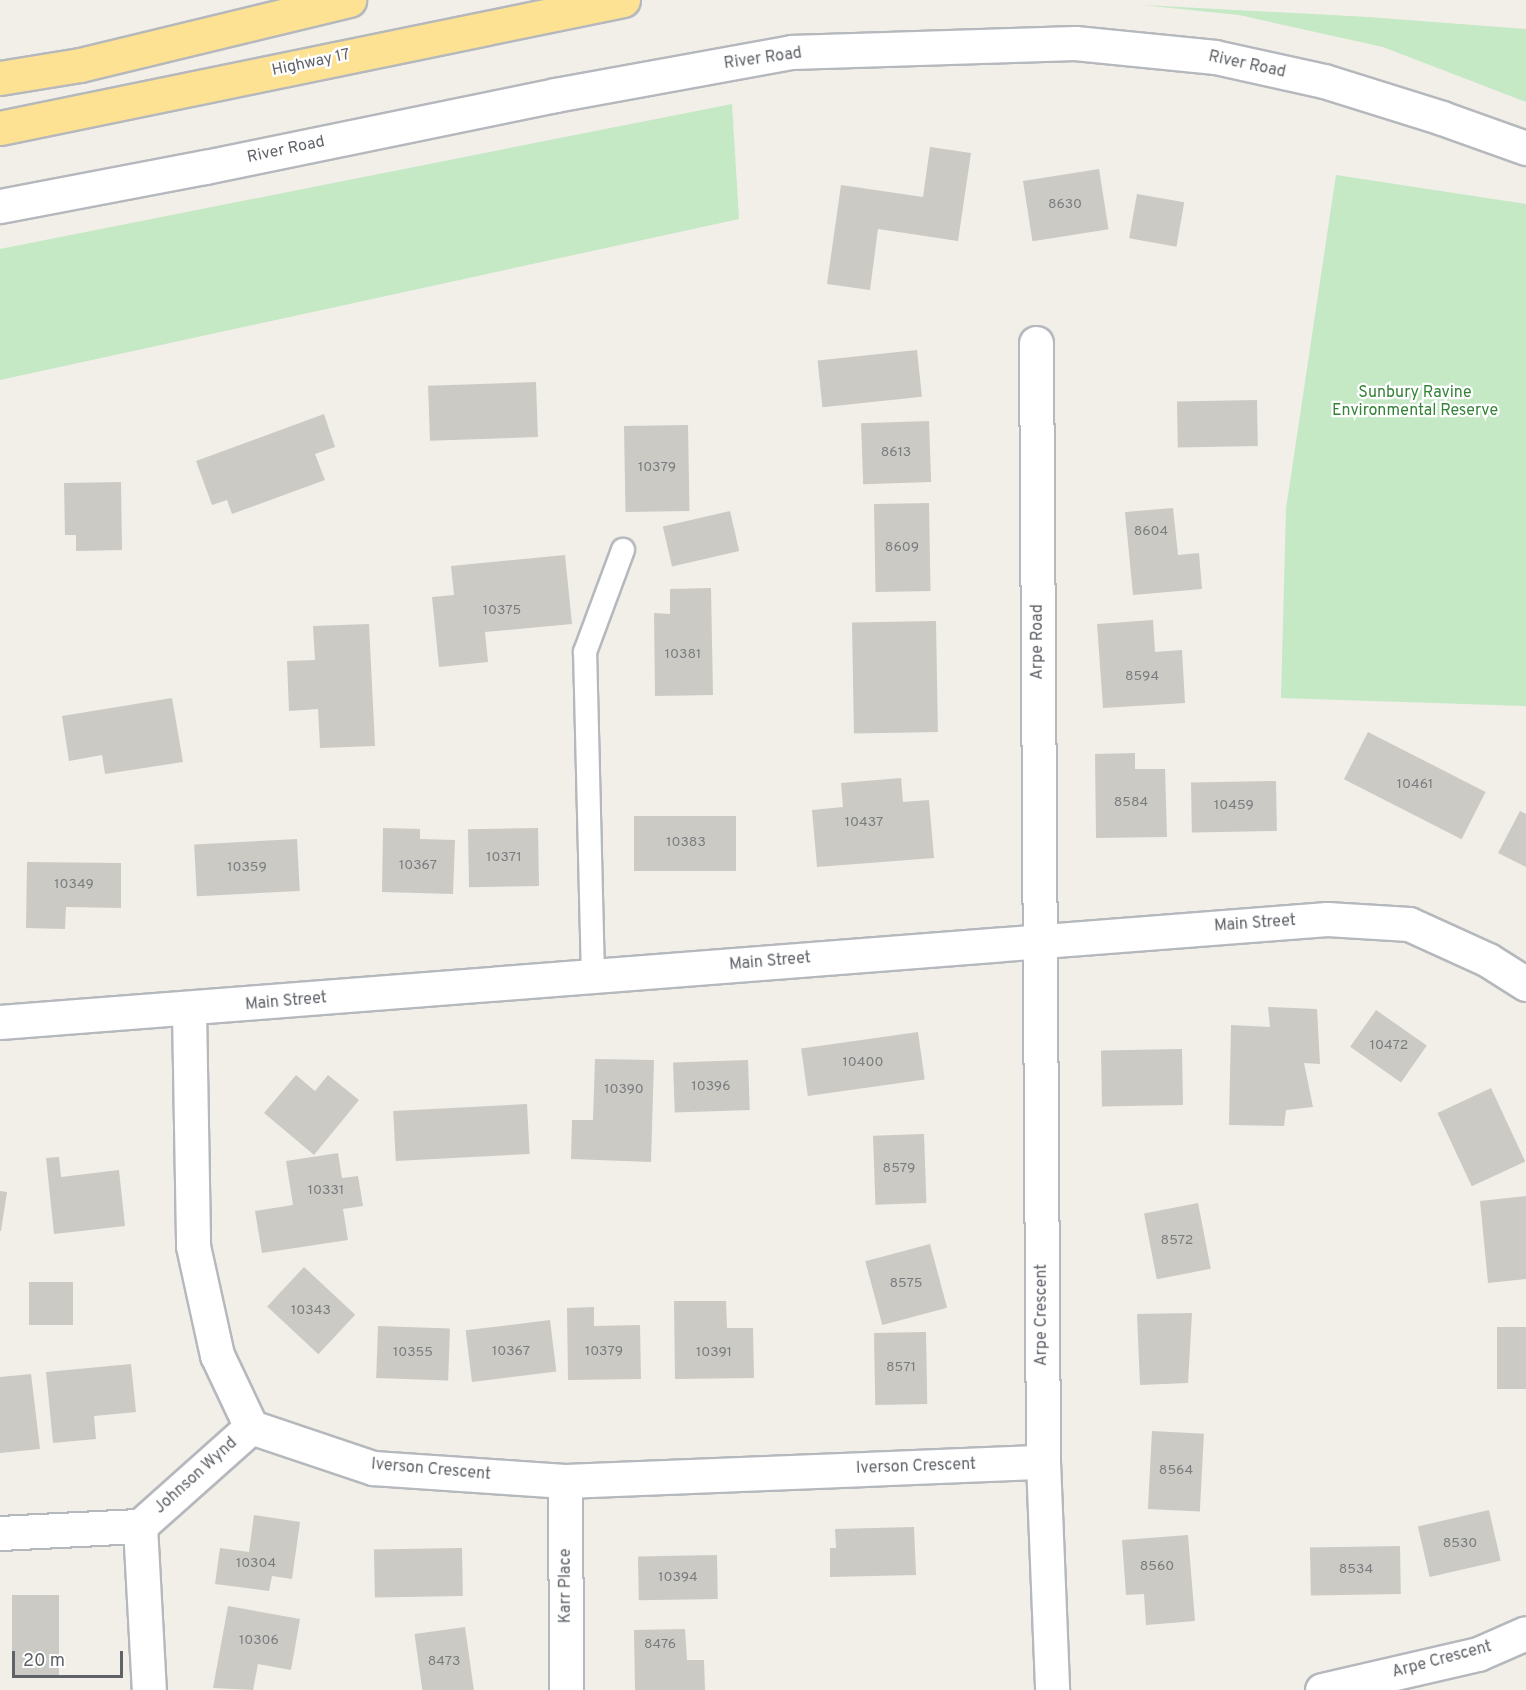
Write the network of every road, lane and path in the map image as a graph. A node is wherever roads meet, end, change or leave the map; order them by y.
1 (349, 0) edge
2 (623, 0) edge
3 (0, 78) edge
4 (0, 128) edge
5 (1526, 148) edge
6 (0, 206) edge
7 (1036, 343) dead end
8 (622, 550) dead end
9 (1040, 940) junction
10 (593, 976) junction
11 (1526, 984) edge
12 (189, 1010) junction
13 (0, 1023) edge
14 (251, 1426) junction
15 (1043, 1462) junction
16 (565, 1481) junction
17 (140, 1526) junction
18 (0, 1533) edge
19 (1526, 1633) edge
20 (149, 1690) edge
21 (566, 1690) edge
22 (1052, 1690) edge
23 (1322, 1690) edge

1 - 3 highway
2 - 4 highway, Highway 17
5 - 6 street, River Road
7 - 9 street, Arpe Road
8 - 10 lane
9 - 10 street, Main Street
9 - 11 street, Main Street
9 - 15 street, Arpe Crescent
10 - 12 street, Main Street
12 - 13 street, Main Street
12 - 14 street
14 - 16 street, Iverson Crescent
14 - 17 street, Johnson Wynd
15 - 16 street, Iverson Crescent
15 - 22 street, Arpe Crescent
16 - 21 street, Karr Place
17 - 18 street, Johnson Wynd
17 - 20 street, Johnson Wynd
19 - 23 street, Arpe Crescent

